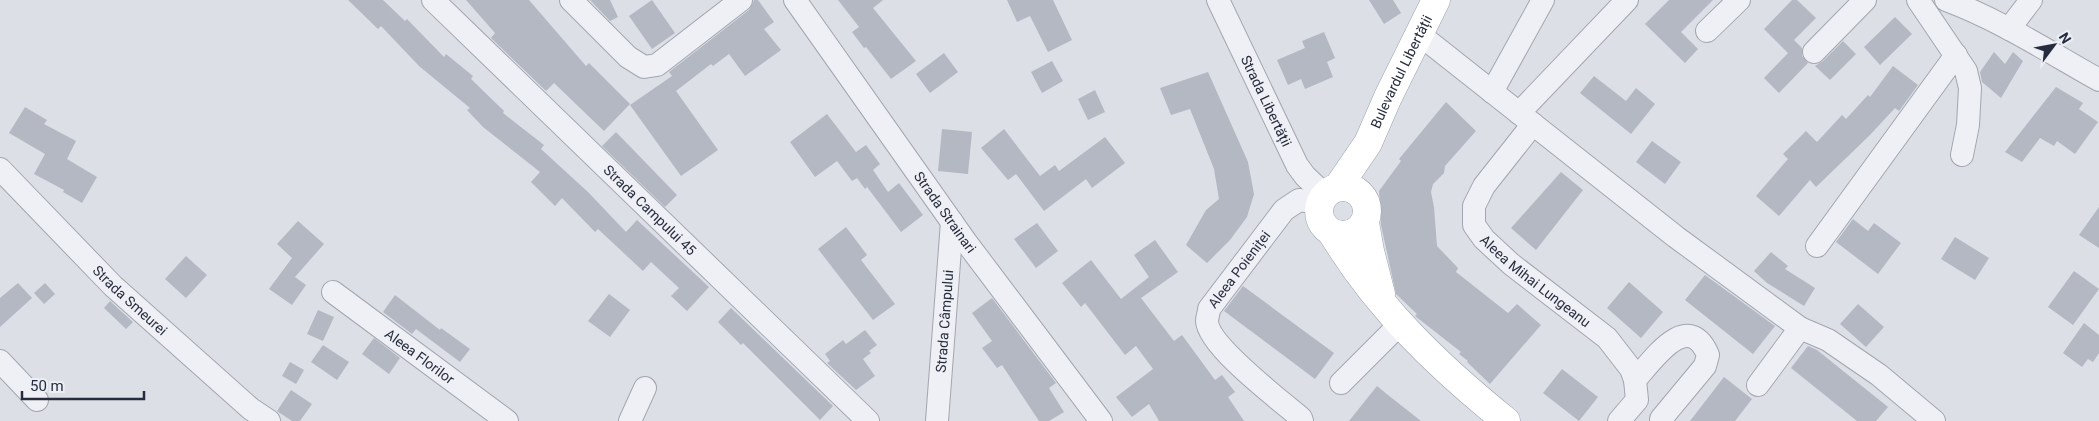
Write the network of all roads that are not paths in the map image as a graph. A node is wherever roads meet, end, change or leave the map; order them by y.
1 (433, 0) edge
2 (570, 0) edge
3 (741, 0) edge
4 (794, 0) edge
5 (1218, 0) edge
6 (1436, 0) edge
7 (1543, 0) edge
8 (1627, 0) edge
9 (1739, 0) edge
10 (1866, 0) edge
11 (1918, 0) edge
12 (1946, 0) edge
13 (2031, 0) edge
14 (2008, 29) junction
15 (1707, 31) dead end
16 (1419, 34) junction
17 (1814, 52) dead end
18 (1956, 55) junction
19 (2099, 80) edge
20 (1492, 92) junction
21 (1526, 118) junction
22 (1368, 143) junction
23 (1962, 155) dead end
24 (0, 169) edge
25 (1328, 195) junction
26 (1365, 211) junction
27 (952, 222) junction
28 (1332, 233) junction
29 (1817, 246) dead end
30 (333, 292) dead end
31 (1393, 315) junction
32 (1800, 328) junction
33 (0, 361) edge
34 (1341, 383) dead end
35 (1758, 385) dead end
36 (645, 388) dead end
37 (1636, 390) junction
38 (37, 400) dead end
39 (1662, 420) edge
40 (269, 421) edge
41 (506, 421) edge
42 (630, 421) edge
43 (868, 421) edge
44 (937, 421) edge
45 (1101, 421) edge
46 (1302, 421) edge
47 (1506, 421) edge
48 (1619, 421) edge
49 (1934, 421) edge

1 - 43 street, Strada Campului 45
2 - 3 street
4 - 27 street, Strada Strainari
5 - 25 street, Strada Libertății
6 - 16 main road, Bulevardul Libertății
7 - 20 street
8 - 21 street, Aleea Mihai Lungeanu
9 - 15 street
10 - 17 street
11 - 18 street
12 - 14 street
13 - 14 street
14 - 19 street
16 - 20 street
16 - 22 main road, Bulevardul Libertății
18 - 23 street
18 - 29 street
20 - 21 street
21 - 32 street
21 - 37 street, Aleea Mihai Lungeanu
22 - 25 main road, Bulevardul Libertății
22 - 26 main road, Bulevardul Libertății
24 - 40 street, Strada Smeurei
25 - 26 main road
25 - 28 main road
25 - 46 street, Aleea Poieniței
26 - 28 main road
26 - 31 main road, Bulevardul Libertății
27 - 44 street, Strada Câmpului
27 - 45 street, Strada Strainari
28 - 31 main road, Bulevardul Libertății
30 - 41 street, Aleea Florilor
31 - 34 street
31 - 47 main road, Bulevardul Libertății
32 - 35 street
32 - 49 street
33 - 38 street
36 - 42 street
37 - 39 street, Aleea Mihai Lungeanu
37 - 39 street, Aleea Mihai Lungeanu
37 - 48 street, Aleea Mihai Lungeanu

